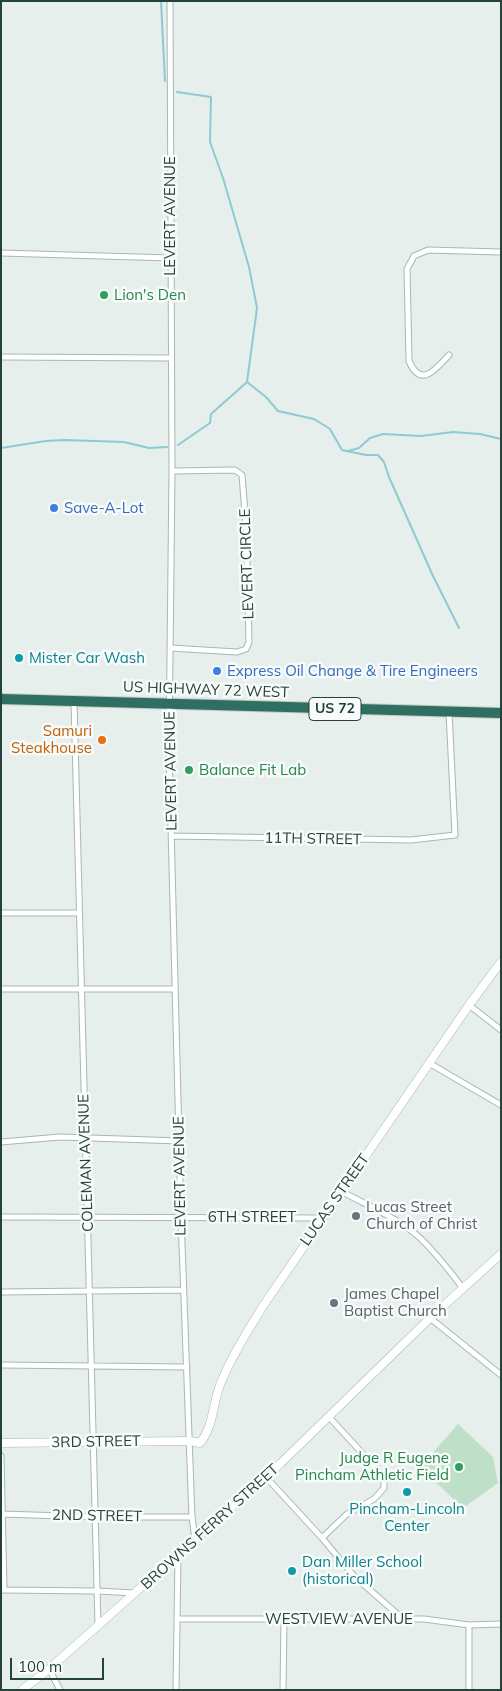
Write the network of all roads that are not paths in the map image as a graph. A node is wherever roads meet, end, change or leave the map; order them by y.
1 (170, 1) edge
2 (501, 252) edge
3 (1, 253) edge
4 (170, 258) junction
5 (449, 355) dead end
6 (1, 357) edge
7 (171, 358) junction
8 (172, 471) junction
9 (170, 648) junction
10 (1, 699) edge
11 (74, 701) junction
12 (170, 703) junction
13 (449, 712) junction
14 (501, 713) edge
15 (172, 836) junction
16 (1, 913) edge
17 (79, 913) junction
18 (501, 962) edge
19 (1, 989) edge
20 (175, 989) junction
21 (82, 990) junction
22 (469, 1005) junction
23 (501, 1030) edge
24 (429, 1063) junction
25 (501, 1105) edge
26 (85, 1139) junction
27 (180, 1141) junction
28 (1, 1142) edge
29 (341, 1191) junction
30 (1, 1216) edge
31 (87, 1217) junction
32 (181, 1217) junction
33 (322, 1218) junction
34 (501, 1254) edge
35 (462, 1288) junction
36 (184, 1290) junction
37 (89, 1291) junction
38 (1, 1292) edge
39 (430, 1318) junction
40 (1, 1365) edge
41 (187, 1366) junction
42 (91, 1367) junction
43 (501, 1375) edge
44 (330, 1417) junction
45 (190, 1441) junction
46 (94, 1442) junction
47 (1, 1443) edge
48 (1, 1456) edge
49 (266, 1477) junction
50 (2, 1514) edge
51 (95, 1517) junction
52 (192, 1517) junction
53 (322, 1538) junction
54 (195, 1540) junction
55 (178, 1555) junction
56 (3, 1590) edge
57 (97, 1591) junction
58 (135, 1593) junction
59 (177, 1619) junction
60 (403, 1619) junction
61 (284, 1620) junction
62 (501, 1624) edge
63 (469, 1625) junction
64 (98, 1626) junction
65 (49, 1669) junction
66 (22, 1690) edge
67 (60, 1690) edge
68 (176, 1690) edge
69 (283, 1690) edge
70 (469, 1690) edge

1 - 4 street, LEVERT AVENUE
2 - 5 street
3 - 4 street
4 - 7 street, LEVERT AVENUE
6 - 7 street
7 - 8 street, LEVERT AVENUE
8 - 9 street, LEVERT AVENUE
8 - 9 street, LEVERT CIRCLE
9 - 12 street, LEVERT AVENUE
10 - 11 highway, US HIGHWAY 72 WEST / US 72
11 - 12 highway, US HIGHWAY 72 WEST / US 72
11 - 17 street, COLEMAN AVENUE
12 - 13 highway, US HIGHWAY 72 WEST / US 72
12 - 15 street, LEVERT AVENUE
13 - 14 highway, US HIGHWAY 72 WEST / US 72
13 - 15 street, 11TH STREET
15 - 20 street, LEVERT AVENUE
16 - 17 street
17 - 21 street, COLEMAN AVENUE
18 - 22 street, LUCAS STREET
19 - 21 street
20 - 21 street
20 - 27 street, LEVERT AVENUE
21 - 26 street, COLEMAN AVENUE
22 - 23 street
22 - 24 street, LUCAS STREET
24 - 25 street
24 - 29 street, LUCAS STREET
26 - 27 street
26 - 28 street
26 - 31 street, COLEMAN AVENUE
27 - 32 street, LEVERT AVENUE
29 - 33 street, LUCAS STREET
29 - 35 street
30 - 31 street, 6TH STREET
31 - 32 street, 6TH STREET
31 - 37 street, COLEMAN AVENUE
32 - 33 street, 6TH STREET
32 - 36 street, LEVERT AVENUE
33 - 45 street, LUCAS STREET
34 - 35 street, BROWNS FERRY STREET
35 - 39 street, BROWNS FERRY STREET
36 - 37 street
36 - 41 street, LEVERT AVENUE
37 - 38 street
37 - 42 street, COLEMAN AVENUE
39 - 43 street
39 - 44 street, BROWNS FERRY STREET
40 - 42 street
41 - 42 street
41 - 45 street, LEVERT AVENUE
42 - 46 street, COLEMAN AVENUE
44 - 49 street, BROWNS FERRY STREET
44 - 53 street
45 - 46 street, 3RD STREET
45 - 52 street, LEVERT AVENUE
46 - 47 street, 3RD STREET
46 - 51 street, COLEMAN AVENUE
48 - 50 street
49 - 53 street
49 - 54 street, BROWNS FERRY STREET
50 - 51 street, 2ND STREET
50 - 56 street
51 - 52 street, 2ND STREET
51 - 57 street, COLEMAN AVENUE
52 - 54 street, LEVERT AVENUE
53 - 60 street
54 - 55 street, BROWNS FERRY STREET
55 - 58 street, BROWNS FERRY STREET
55 - 59 street
56 - 57 street
57 - 58 street
57 - 64 street, COLEMAN AVENUE
58 - 64 street, BROWNS FERRY STREET
59 - 61 street, WESTVIEW AVENUE
59 - 68 street
60 - 61 street, WESTVIEW AVENUE
60 - 63 street, WESTVIEW AVENUE
61 - 69 street
62 - 63 street, WESTVIEW AVENUE
63 - 70 street
64 - 65 street, BROWNS FERRY STREET
65 - 66 street, BROWNS FERRY STREET
65 - 67 street

